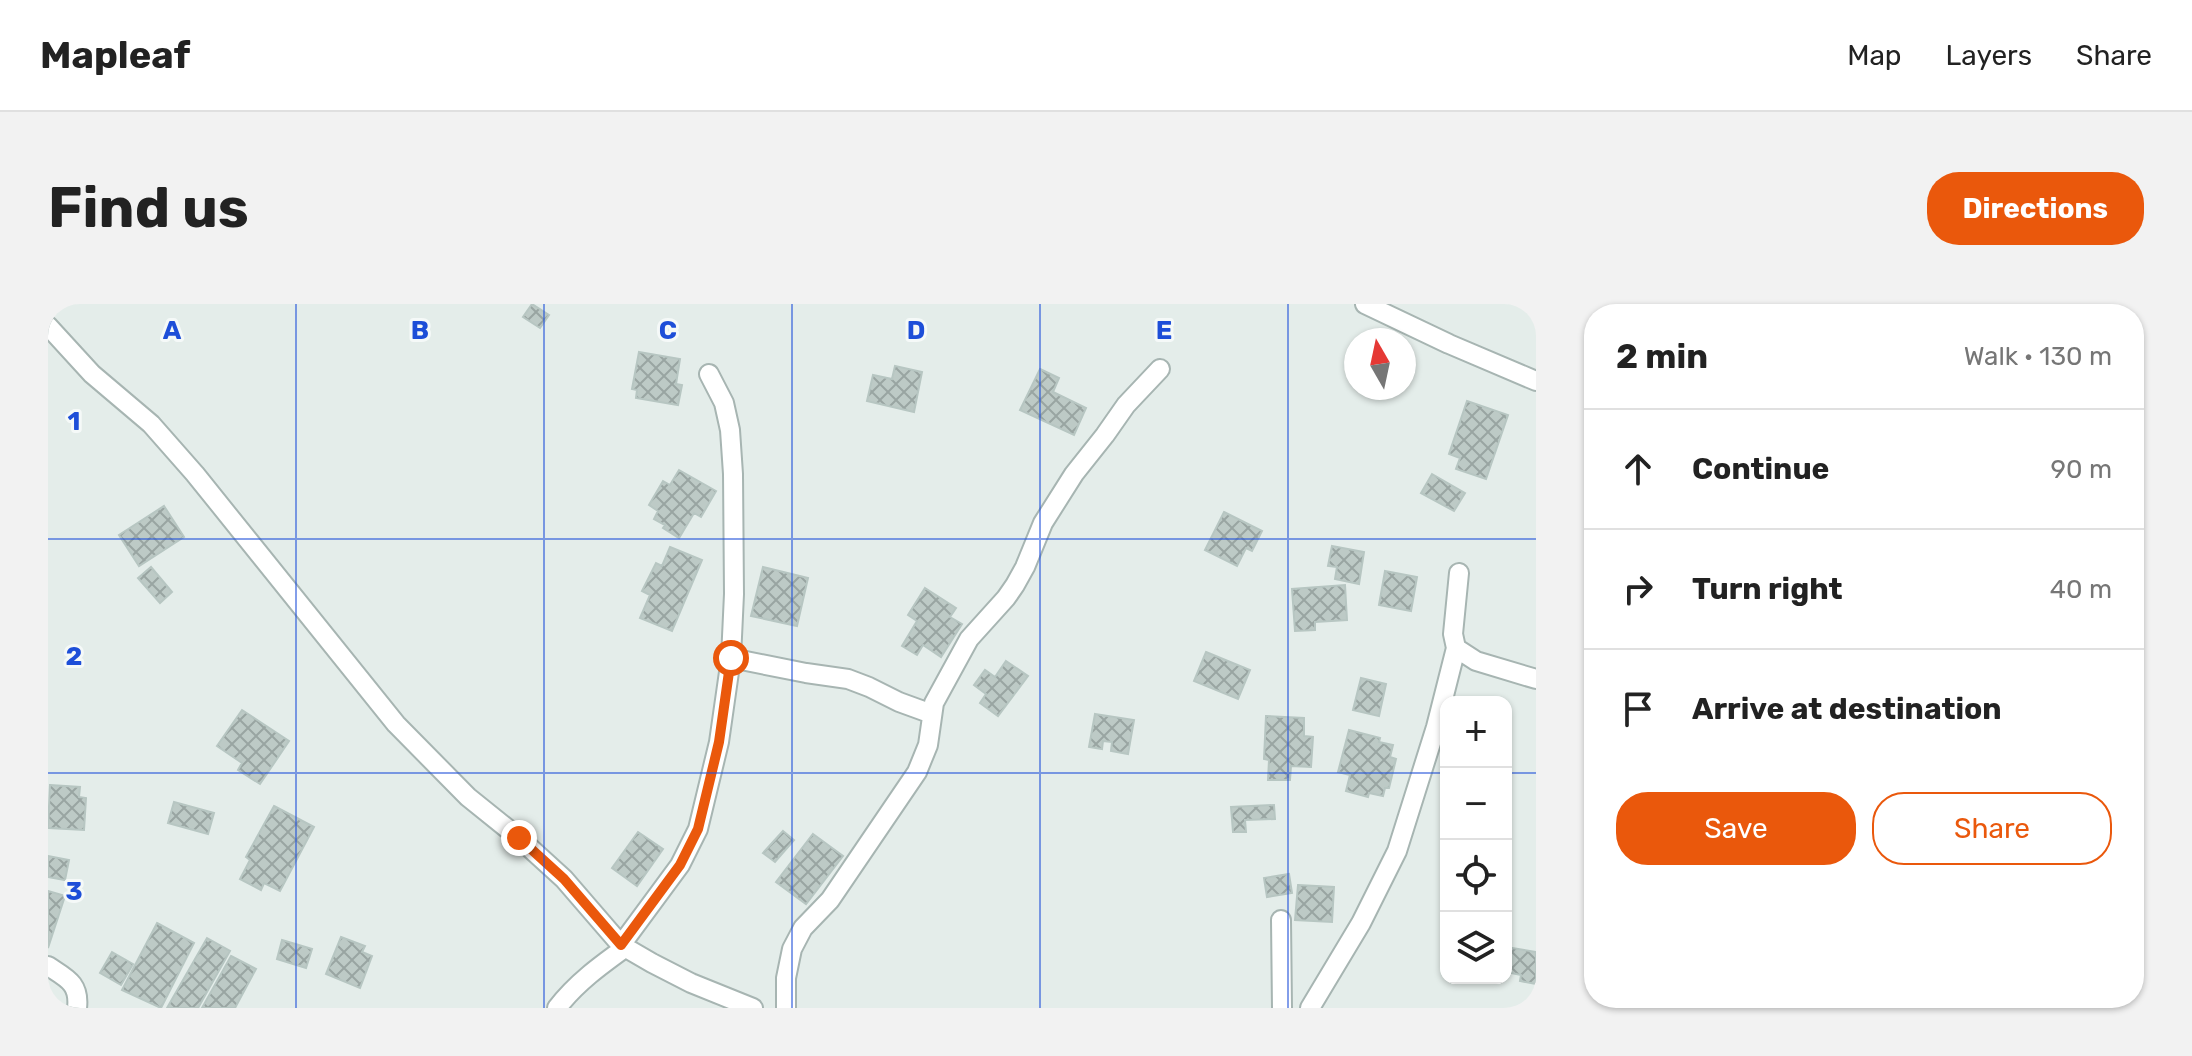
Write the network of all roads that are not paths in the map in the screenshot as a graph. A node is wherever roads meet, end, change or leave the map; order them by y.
1 (1365, 304) edge
2 (48, 326) edge
3 (1160, 369) dead end
4 (709, 374) dead end
5 (1536, 381) edge
6 (1459, 573) dead end
7 (1456, 648) junction
8 (731, 658) junction
9 (1536, 679) edge
10 (932, 714) junction
11 (1281, 920) dead end
12 (624, 946) junction
13 (48, 966) edge
14 (77, 1008) edge
15 (557, 1008) edge
16 (753, 1008) edge
17 (786, 1008) edge
18 (1282, 1008) edge
19 (1310, 1008) edge

1 - 5 street
2 - 12 street
3 - 10 street
4 - 8 street
6 - 7 street
7 - 9 street
7 - 19 street
8 - 10 street
8 - 12 street
10 - 17 street
11 - 18 street
12 - 15 street
12 - 16 street
13 - 14 street

